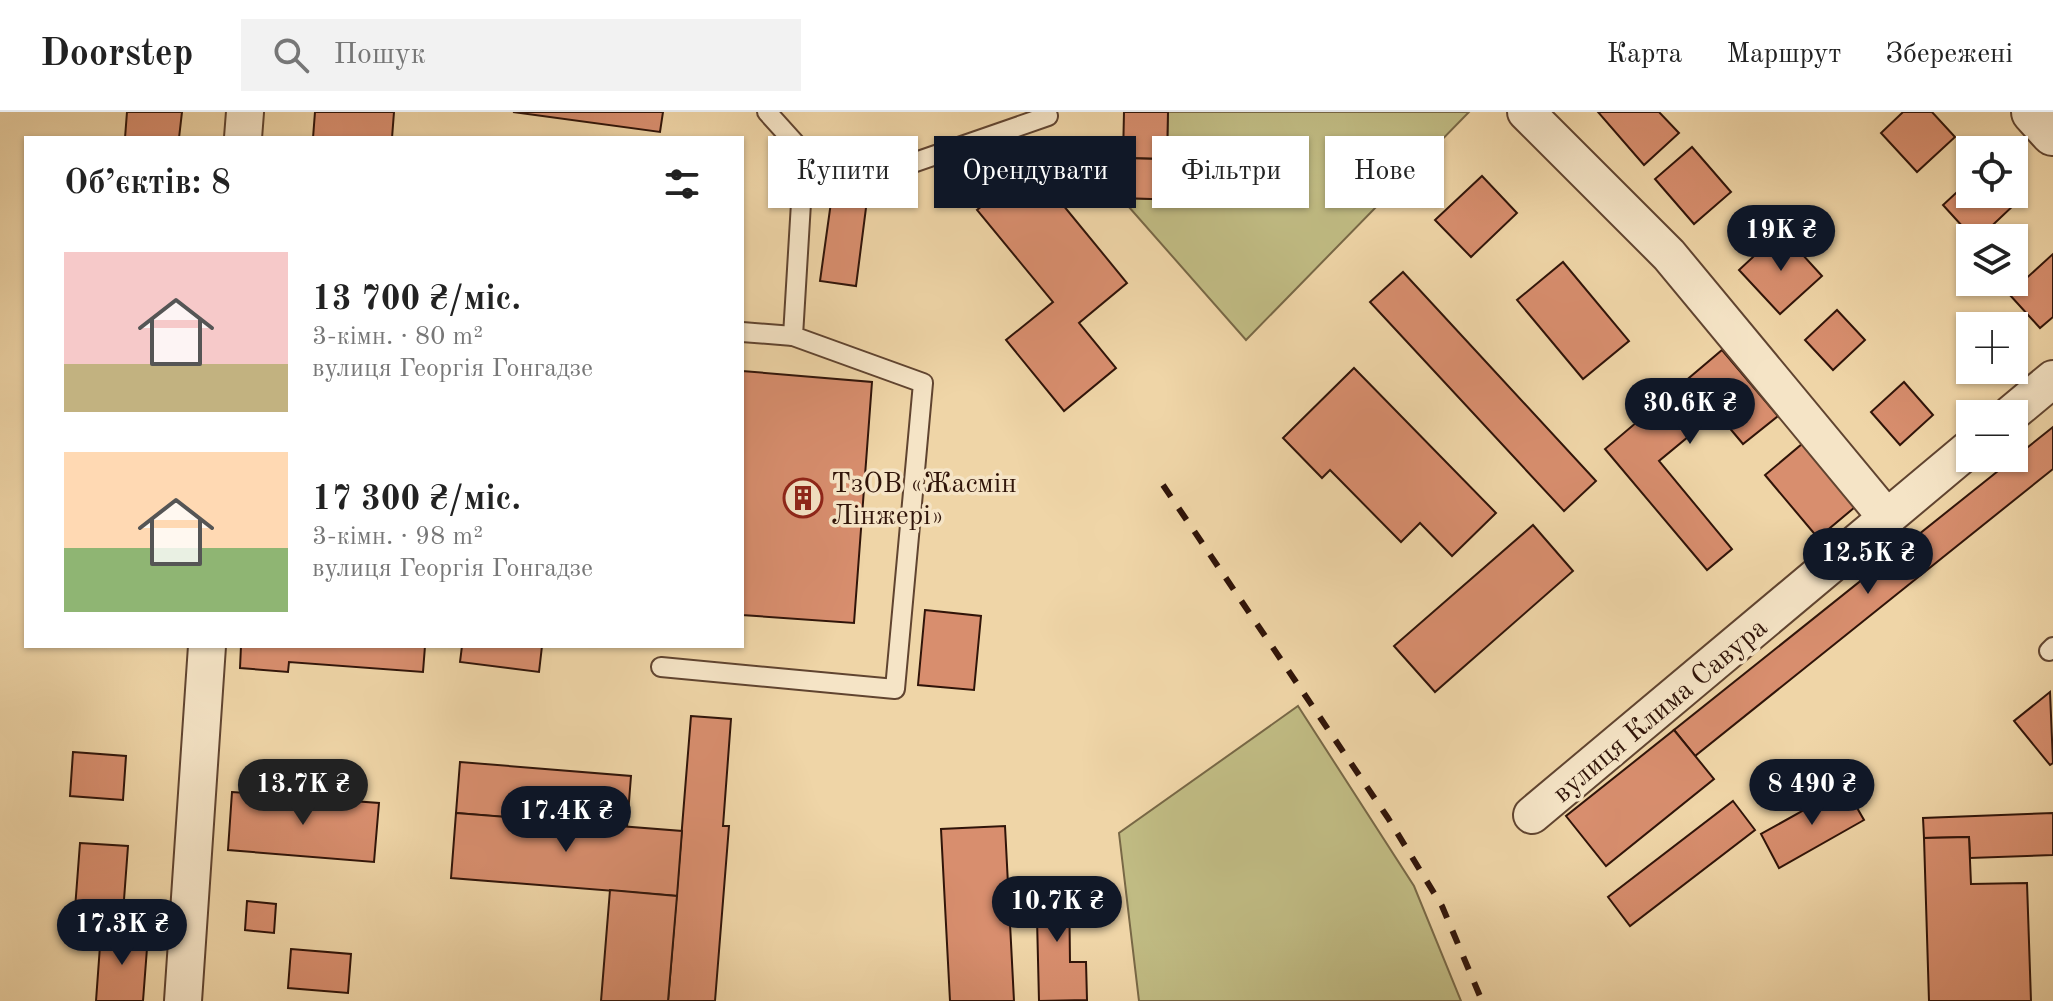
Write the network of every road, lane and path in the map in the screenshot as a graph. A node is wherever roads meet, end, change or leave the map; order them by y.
1 (245, 112) edge
2 (767, 112) edge
3 (1526, 112) edge
4 (2034, 112) edge
5 (1048, 116) dead end
6 (2053, 133) edge
7 (243, 136) edge
8 (789, 136) edge
9 (918, 161) edge
10 (801, 208) edge
11 (744, 332) edge
12 (793, 336) junction
13 (2053, 379) edge
14 (2028, 400) edge
15 (1956, 460) edge
16 (1887, 518) junction
17 (207, 648) edge
18 (661, 667) dead end
19 (1532, 815) dead end
20 (183, 1001) edge

1 - 7 street
2 - 8 lane
3 - 16 street
4 - 6 street
5 - 9 lane
10 - 12 lane
11 - 12 lane
12 - 18 lane
13 - 14 street
15 - 16 street, вулиця Клима Савура
16 - 19 street, вулиця Клима Савура
17 - 20 street

